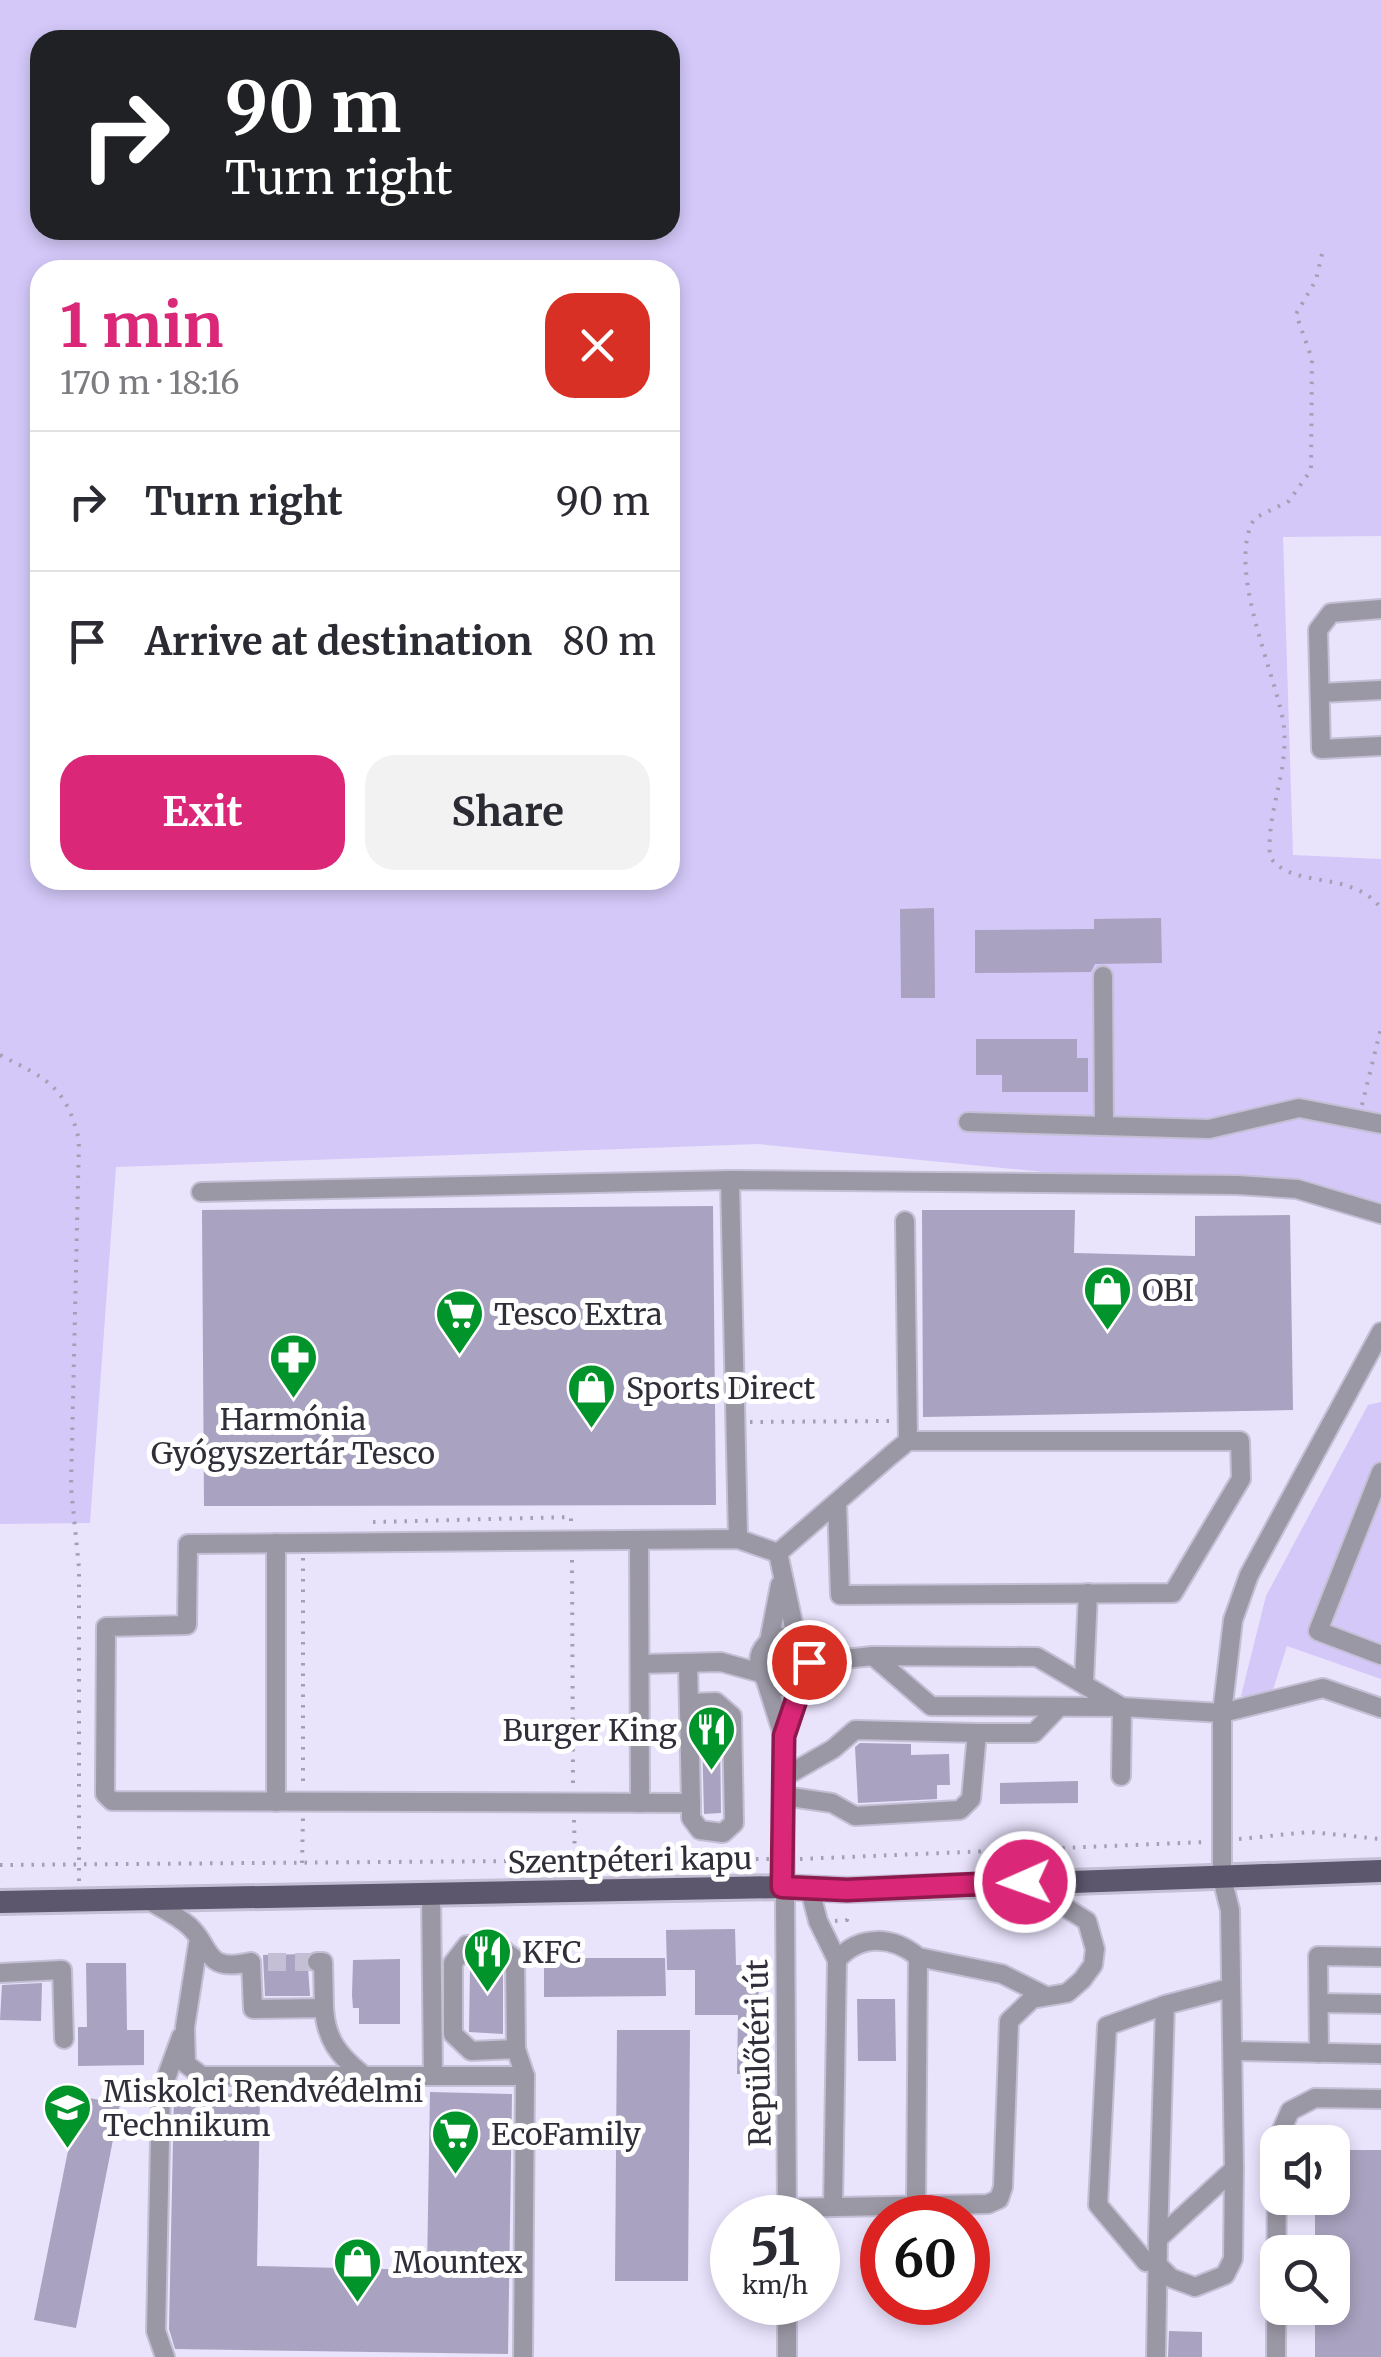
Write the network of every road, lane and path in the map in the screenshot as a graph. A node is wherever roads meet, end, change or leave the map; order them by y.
1 (1322, 254) dead end
2 (1381, 608) edge
3 (1381, 690) edge
4 (1320, 693) junction
5 (1381, 746) edge
6 (1381, 908) edge
7 (1103, 976) dead end
8 (1381, 1028) edge
9 (0, 1055) edge
10 (1358, 1119) junction
11 (968, 1122) dead end
12 (1381, 1124) edge
13 (1104, 1126) junction
14 (730, 1180) junction
15 (201, 1192) dead end
16 (1381, 1214) edge
17 (905, 1221) dead end
18 (1381, 1332) edge
19 (735, 1422) junction
20 (908, 1431) junction
21 (1381, 1472) edge
22 (837, 1502) junction
23 (360, 1523) dead end
24 (738, 1539) junction
25 (572, 1540) junction
26 (640, 1540) junction
27 (276, 1543) junction
28 (303, 1543) junction
29 (778, 1553) junction
30 (781, 1580) junction
31 (1088, 1593) junction
32 (799, 1642) junction
33 (765, 1646) junction
34 (1381, 1655) edge
35 (872, 1656) junction
36 (844, 1659) junction
37 (722, 1662) junction
38 (688, 1663) junction
39 (640, 1664) junction
40 (764, 1677) junction
41 (801, 1680) junction
42 (1084, 1682) junction
43 (690, 1703) junction
44 (1060, 1707) junction
45 (1122, 1707) junction
46 (1381, 1708) edge
47 (1222, 1713) junction
48 (977, 1733) junction
49 (784, 1736) junction
50 (1122, 1776) dead end
51 (784, 1787) junction
52 (276, 1802) junction
53 (303, 1802) junction
54 (574, 1803) junction
55 (640, 1803) junction
56 (691, 1803) junction
57 (1381, 1839) edge
58 (1222, 1841) junction
59 (783, 1859) junction
60 (574, 1860) junction
61 (79, 1863) junction
62 (302, 1863) junction
63 (0, 1866) edge
64 (1381, 1872) edge
65 (1222, 1878) junction
66 (1025, 1882) junction
67 (782, 1887) junction
68 (810, 1890) junction
69 (431, 1893) junction
70 (79, 1900) junction
71 (148, 1900) junction
72 (0, 1902) edge
73 (198, 1944) junction
74 (1381, 1957) edge
75 (918, 1958) junction
76 (837, 1960) junction
77 (317, 1962) dead end
78 (0, 1973) edge
79 (1230, 1988) junction
80 (1052, 1997) junction
81 (1319, 2003) junction
82 (1381, 2004) edge
83 (1165, 2005) junction
84 (324, 2008) junction
85 (185, 2027) junction
86 (64, 2039) dead end
87 (516, 2049) junction
88 (1235, 2050) junction
89 (1320, 2053) junction
90 (1381, 2054) edge
91 (362, 2074) junction
92 (433, 2075) junction
93 (525, 2076) junction
94 (1381, 2100) edge
95 (1234, 2170) junction
96 (788, 2195) edge
97 (833, 2195) edge
98 (916, 2195) edge
99 (990, 2203) edge
100 (1158, 2239) junction
101 (1151, 2262) junction
102 (787, 2325) edge
103 (165, 2357) edge
104 (523, 2357) edge
105 (787, 2357) edge
106 (1156, 2357) edge
107 (1276, 2357) edge

1 - 6 path
2 - 4 street
3 - 4 street
4 - 5 street
7 - 13 street
8 - 10 path
9 - 61 path
10 - 12 street
10 - 13 street
11 - 13 street
14 - 15 street
14 - 16 street
14 - 19 street
17 - 20 street
18 - 47 street
19 - 20 path
19 - 24 street
20 - 22 street
20 - 31 street
21 - 34 street
22 - 29 street
22 - 31 street
23 - 25 path
24 - 26 street
24 - 29 street
25 - 26 street
25 - 28 street
25 - 54 path
26 - 39 street
27 - 28 street
27 - 52 street
27 - 52 street
28 - 53 path
29 - 30 street
30 - 32 street
30 - 33 street
31 - 42 street
32 - 33 street
32 - 36 street
32 - 41 street
33 - 37 street
33 - 40 street
35 - 36 street
35 - 42 street
35 - 44 street
36 - 41 street
37 - 38 street
37 - 40 street
38 - 39 street
38 - 43 street
39 - 55 street
40 - 41 street
40 - 49 street
41 - 49 street
42 - 45 street
43 - 56 street
43 - 56 street
44 - 45 street
44 - 48 street
45 - 47 street
45 - 50 street
46 - 47 street
47 - 58 street
48 - 51 street
48 - 51 street
49 - 51 street, Repülőtéri út
51 - 59 street, Repülőtéri út
52 - 53 street
53 - 54 street
53 - 62 path
54 - 55 street
54 - 60 path
55 - 56 street
57 - 58 path
58 - 59 path
58 - 65 street
59 - 60 path
59 - 67 street, Repülőtéri út
60 - 62 path
61 - 62 path
61 - 63 path
61 - 70 path
64 - 65 main road, Szentpéteri kapu
65 - 66 main road, Szentpéteri kapu
65 - 79 street
66 - 68 main road, Szentpéteri kapu
66 - 80 street
67 - 68 main road, Szentpéteri kapu
67 - 69 main road, Szentpéteri kapu
67 - 96 street, Repülőtéri út
68 - 76 street
69 - 71 main road, Szentpéteri kapu
69 - 92 street
70 - 71 main road, Szentpéteri kapu
70 - 72 main road, Szentpéteri kapu
71 - 73 street
73 - 84 street
73 - 85 street
74 - 81 street
75 - 76 street
75 - 80 street
75 - 98 street
76 - 97 street
77 - 84 street
78 - 86 street
79 - 83 street
79 - 88 street
80 - 99 street
81 - 82 street
81 - 89 street
83 - 100 street
83 - 101 street
84 - 91 street
85 - 91 street
85 - 103 street
87 - 87 street
87 - 93 street
88 - 89 street
88 - 95 street
89 - 90 street
91 - 92 street
92 - 93 street
93 - 104 street
94 - 107 street
95 - 100 street
95 - 101 street
100 - 101 street
101 - 106 street
102 - 105 street

